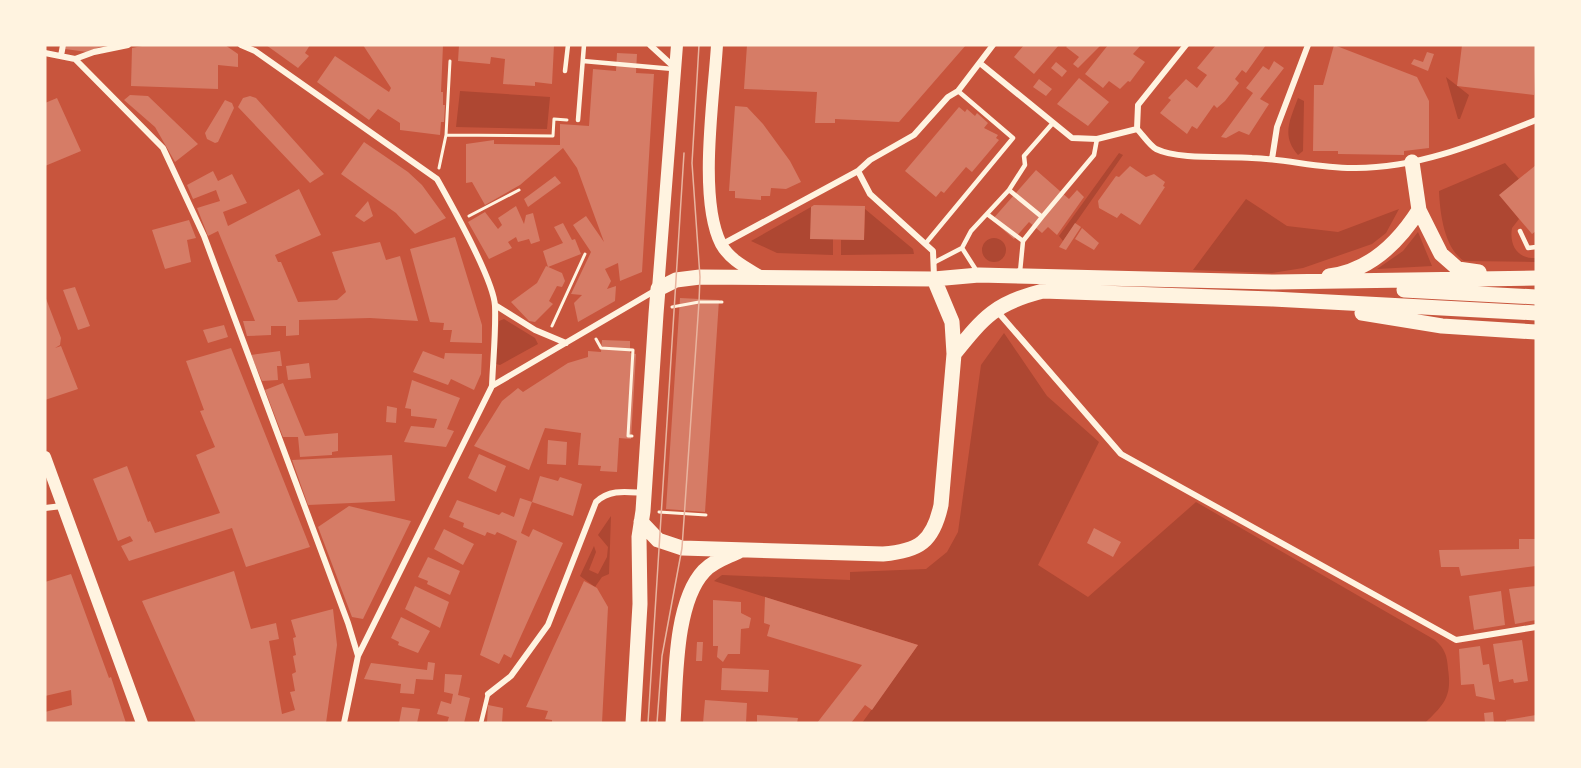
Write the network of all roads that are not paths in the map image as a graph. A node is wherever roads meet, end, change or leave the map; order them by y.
1 (63, 45) edge
2 (129, 45) edge
3 (241, 45) edge
4 (568, 45) edge
5 (584, 45) edge
6 (650, 45) edge
7 (677, 45) edge
8 (717, 45) edge
9 (993, 45) edge
10 (1186, 45) edge
11 (1308, 45) edge
12 (45, 53) edge
13 (61, 56) junction
14 (75, 59) junction
15 (583, 61) junction
16 (981, 64) junction
17 (675, 69) junction
18 (566, 71) dead end
19 (958, 91) junction
20 (579, 120) road end
21 (1536, 120) edge
22 (1052, 124) junction
23 (1137, 129) junction
24 (1097, 139) junction
25 (1272, 159) junction
26 (1412, 162) junction
27 (858, 171) junction
28 (1009, 190) junction
29 (1419, 210) junction
30 (987, 214) junction
31 (1042, 217) junction
32 (1520, 231) dead end
33 (1023, 241) junction
34 (926, 243) junction
35 (722, 245) junction
36 (1536, 247) edge
37 (962, 248) junction
38 (935, 262) junction
39 (980, 275) junction
40 (760, 276) junction
41 (1019, 276) junction
42 (1536, 278) edge
43 (934, 279) junction
44 (1275, 282) junction
45 (658, 289) junction
46 (1536, 297) edge
47 (1273, 299) junction
48 (495, 304) junction
49 (995, 309) junction
50 (1536, 313) edge
51 (1536, 332) edge
52 (566, 343) junction
53 (954, 354) junction
54 (492, 386) junction
55 (45, 457) edge
56 (644, 493) junction
57 (64, 506) junction
58 (45, 508) edge
59 (641, 522) junction
60 (742, 550) junction
61 (1536, 627) edge
62 (358, 656) junction
63 (488, 694) joint
64 (142, 723) edge
65 (344, 723) edge
66 (481, 723) edge
67 (633, 723) edge
68 (673, 723) edge

1 - 13 street
2 - 14 street
3 - 48 street
4 - 18 lane
5 - 15 lane
6 - 17 street
7 - 17 main road
8 - 35 main road
9 - 16 street
10 - 23 street
11 - 25 street
12 - 13 street
13 - 14 street
14 - 62 street
15 - 17 lane
15 - 20 lane
16 - 19 street
16 - 22 street
17 - 45 main road
19 - 27 street
19 - 34 lane
21 - 26 street
22 - 24 street
22 - 28 lane
23 - 24 street
23 - 25 street
24 - 31 lane
25 - 26 street
26 - 29 main road
27 - 34 street
27 - 35 street
28 - 30 lane
28 - 31 lane
29 - 42 main road
29 - 44 main road
30 - 33 lane
30 - 37 lane
31 - 33 lane
32 - 36 lane
33 - 41 lane
34 - 38 street
35 - 40 main road
37 - 38 lane
37 - 39 lane
38 - 43 street
39 - 41 main road
39 - 43 main road
40 - 43 main road
40 - 45 main road
41 - 44 main road
42 - 44 main road
43 - 53 main road
44 - 46 main road
45 - 52 street
45 - 56 main road
47 - 49 main road
47 - 50 main road
47 - 51 main road
48 - 52 street
48 - 54 street
49 - 53 main road
49 - 61 street
52 - 54 street
53 - 60 main road
54 - 62 street
55 - 57 main road
56 - 59 main road
56 - 63 street
57 - 58 street
57 - 64 main road
59 - 60 main road
59 - 67 main road
60 - 68 main road
62 - 65 street
63 - 66 lane

